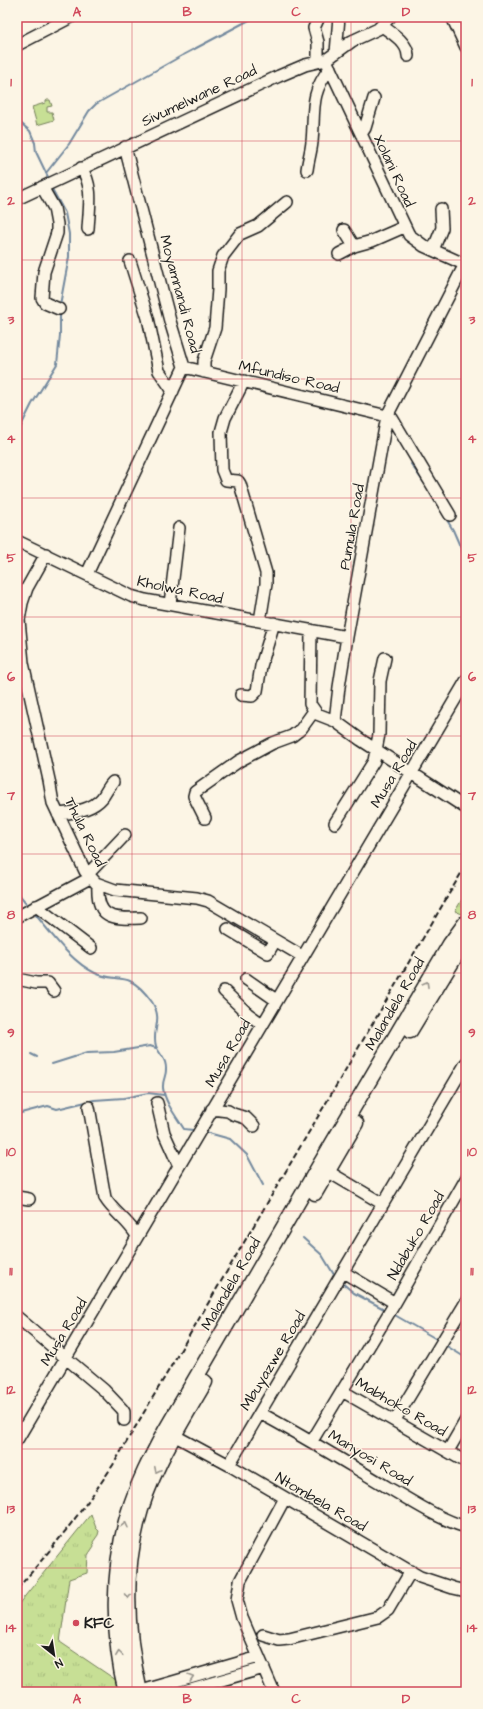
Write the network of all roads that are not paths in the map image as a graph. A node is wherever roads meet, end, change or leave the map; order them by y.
1 (71, 17) edge
2 (319, 17) edge
3 (339, 17) edge
4 (390, 17) edge
5 (452, 17) edge
6 (382, 26) junction
7 (463, 34) edge
8 (17, 44) edge
9 (466, 47) edge
10 (336, 53) junction
11 (408, 56) dead end
12 (325, 63) junction
13 (374, 98) dead end
14 (361, 134) junction
15 (125, 147) junction
16 (80, 168) junction
17 (307, 170) dead end
18 (42, 187) junction
19 (17, 199) edge
20 (287, 202) dead end
21 (441, 209) dead end
22 (404, 227) junction
23 (88, 229) dead end
24 (344, 230) dead end
25 (354, 246) junction
26 (433, 250) junction
27 (339, 254) dead end
28 (130, 261) dead end
29 (466, 265) edge
30 (60, 309) dead end
31 (184, 367) junction
32 (204, 372) junction
33 (244, 381) junction
34 (173, 391) junction
35 (387, 416) junction
36 (450, 515) dead end
37 (179, 528) dead end
38 (17, 541) edge
39 (46, 554) junction
40 (87, 574) junction
41 (170, 604) junction
42 (260, 621) junction
43 (274, 623) junction
44 (311, 630) junction
45 (347, 637) junction
46 (384, 658) dead end
47 (466, 681) edge
48 (241, 695) dead end
49 (314, 711) junction
50 (335, 721) junction
51 (377, 749) junction
52 (412, 772) junction
53 (113, 782) dead end
54 (466, 808) edge
55 (58, 814) junction
56 (205, 818) dead end
57 (335, 823) dead end
58 (125, 835) dead end
59 (92, 879) junction
60 (36, 906) junction
61 (17, 917) edge
62 (141, 918) dead end
63 (466, 922) edge
64 (228, 929) dead end
65 (466, 939) edge
66 (275, 941) junction
67 (91, 948) dead end
68 (302, 956) junction
69 (246, 978) dead end
70 (17, 979) edge
71 (54, 991) dead end
72 (224, 991) dead end
73 (276, 1000) junction
74 (262, 1024) junction
75 (466, 1063) edge
76 (157, 1103) dead end
77 (89, 1107) dead end
78 (212, 1109) junction
79 (254, 1126) dead end
80 (179, 1166) junction
81 (323, 1168) junction
82 (466, 1180) edge
83 (17, 1197) edge
84 (28, 1199) dead end
85 (384, 1204) junction
86 (137, 1236) junction
87 (340, 1278) junction
88 (466, 1302) edge
89 (391, 1309) junction
90 (17, 1317) edge
91 (66, 1357) junction
92 (342, 1391) junction
93 (260, 1413) junction
94 (124, 1420) dead end
95 (395, 1420) junction
96 (466, 1420) edge
97 (170, 1433) junction
98 (17, 1440) edge
99 (312, 1441) junction
100 (448, 1451) junction
101 (466, 1462) edge
102 (229, 1465) junction
103 (284, 1498) junction
104 (466, 1527) edge
105 (411, 1571) junction
106 (466, 1591) edge
107 (263, 1635) dead end
108 (259, 1657) junction
109 (264, 1668) junction
110 (136, 1692) edge
111 (180, 1692) edge
112 (274, 1692) edge

1 - 8 street
2 - 12 street
3 - 10 street
4 - 6 street, Sivumelwane Road
5 - 7 street
6 - 10 street, Sivumelwane Road
6 - 11 street
7 - 9 street
10 - 12 street, Sivumelwane Road
12 - 14 street, Xolani Road
12 - 15 street, Sivumelwane Road
12 - 17 street
13 - 14 street
14 - 22 street, Xolani Road
15 - 16 street, Sivumelwane Road
15 - 31 street, Moyamnandi Road
16 - 18 street, Sivumelwane Road
16 - 23 street
18 - 19 street, Sivumelwane Road
18 - 30 street
20 - 32 street
21 - 26 street
22 - 25 street
22 - 26 street, Xolani Road
24 - 25 street
25 - 27 street
26 - 29 street, Xolani Road
28 - 34 street
29 - 35 street, Pumula Road
31 - 32 street, Mfundiso Road
31 - 34 street, Moyamnandi Road
32 - 33 street, Mfundiso Road
33 - 35 street, Mfundiso Road
33 - 42 street
34 - 40 street, Moyamnandi Road
35 - 36 street
35 - 45 street, Pumula Road
37 - 41 street
38 - 39 street, Kholwa Road
39 - 40 street, Kholwa Road
39 - 55 street, Thula Road
40 - 41 street, Kholwa Road
41 - 42 street, Kholwa Road
42 - 43 street, Kholwa Road
43 - 44 street, Kholwa Road
43 - 48 street
44 - 45 street, Kholwa Road
44 - 49 street
45 - 50 street, Pumula Road
46 - 51 street
47 - 52 street, Musa Road
49 - 50 street
49 - 56 street
50 - 51 street
51 - 52 street
51 - 57 street
52 - 54 street
52 - 68 street, Musa Road
53 - 55 street
55 - 59 street, Thula Road
58 - 59 street
59 - 60 street
59 - 62 street
59 - 66 street, Thula Road
60 - 61 street
60 - 67 street
81 -> 63 main road, Malandela Road
64 - 66 street
65 - 81 main road, Malandela Road
66 - 68 street, Thula Road
68 - 73 street, Musa Road
69 - 73 street
70 - 71 street
72 - 74 street
73 - 74 street, Musa Road
74 - 78 street, Musa Road
75 - 85 street, Mbuyazwe Road
76 - 80 street
77 - 86 street
78 - 79 street
78 - 80 street, Musa Road
80 - 86 street, Musa Road
81 - 85 street
81 - 97 main road, Malandela Road
82 - 89 street, Ndabuko Road
83 - 84 street
85 - 87 street, Mbuyazwe Road
86 - 91 street, Musa Road
87 - 89 street
87 - 93 street, Mbuyazwe Road
88 - 95 street
89 - 92 street, Ndabuko Road
90 - 91 street
91 - 94 street
91 - 98 street, Musa Road
92 - 95 street, Mabhoko Road
92 - 99 street, Ndabuko Road
93 - 99 street, Manyosi Road
93 - 102 street, Mbuyazwe Road
95 - 100 street, Mabhoko Road
96 - 100 street
97 - 102 street, Ntombela Road
97 - 110 main road, Malandela Road
99 - 104 street, Manyosi Road
100 - 101 street, Mabhoko Road
102 - 103 street, Ntombela Road
103 - 105 street, Ntombela Road
103 - 108 street
105 - 106 street, Ntombela Road
105 - 107 street
108 - 109 street
110 -> 108 street
109 - 111 street
109 - 112 street

